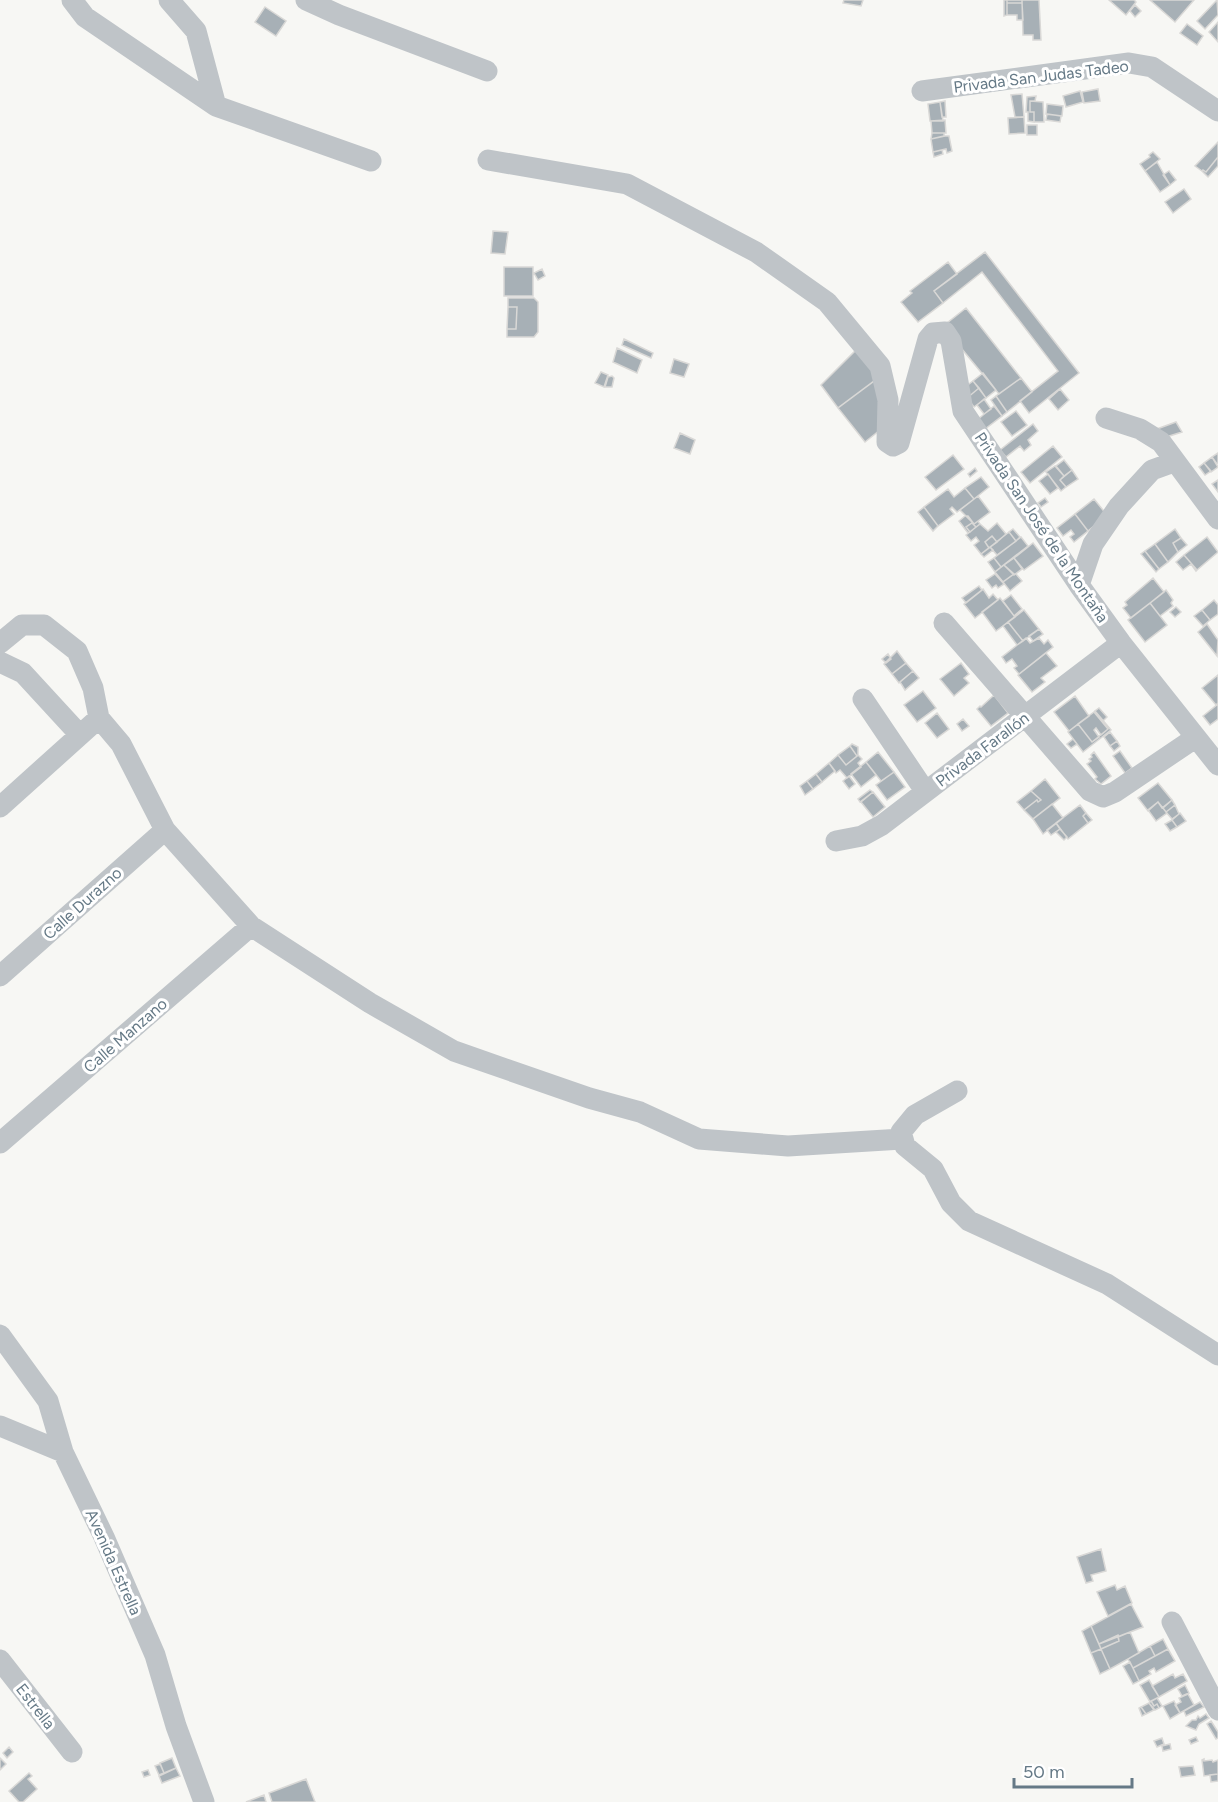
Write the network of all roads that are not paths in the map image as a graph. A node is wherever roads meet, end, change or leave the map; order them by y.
1 (72, 0) edge
2 (169, 0) edge
3 (306, 0) edge
4 (488, 71) dead end
5 (922, 91) dead end
6 (216, 106) junction
7 (1218, 111) edge
8 (488, 159) dead end
9 (371, 161) dead end
10 (1106, 418) dead end
11 (1174, 462) junction
12 (1218, 519) edge
13 (1079, 585) junction
14 (944, 623) dead end
15 (0, 643) edge
16 (1121, 643) junction
17 (0, 662) edge
18 (863, 699) dead end
19 (1024, 717) junction
20 (99, 718) junction
21 (80, 735) junction
22 (1196, 738) junction
23 (1218, 765) edge
24 (925, 791) junction
25 (0, 807) edge
26 (165, 830) junction
27 (836, 841) dead end
28 (251, 926) junction
29 (0, 976) edge
30 (957, 1090) dead end
31 (902, 1139) junction
32 (0, 1143) edge
33 (0, 1335) edge
34 (1218, 1355) edge
35 (0, 1426) edge
36 (63, 1452) junction
37 (1172, 1622) dead end
38 (0, 1660) edge
39 (1218, 1710) edge
40 (72, 1752) dead end
41 (204, 1802) edge

1 - 6 street
2 - 6 street
3 - 4 street
5 - 7 street, Privada San Judas Tadeo
6 - 9 street
8 - 13 street, Privada San José de la Montaña
10 - 11 street
11 - 12 street
11 - 13 street
13 - 16 street, Privada San José de la Montaña
14 - 19 street
15 - 20 street
16 - 19 street, Privada Farallón
16 - 22 street, Privada San José de la Montaña
17 - 21 street
18 - 24 street
19 - 22 street
19 - 24 street, Privada Farallón
20 - 21 street
20 - 26 street
21 - 25 street
22 - 23 street, Privada San José de la Montaña
24 - 27 street, Privada Farallón
26 - 28 street
26 - 29 street, Calle Durazno
28 - 31 street
28 - 32 street, Calle Manzano
30 - 31 street
31 - 34 street
33 - 36 street, Avenida Estrella
35 - 36 street
36 - 41 street, Avenida Estrella
37 - 39 street
38 - 40 street, Estrella

